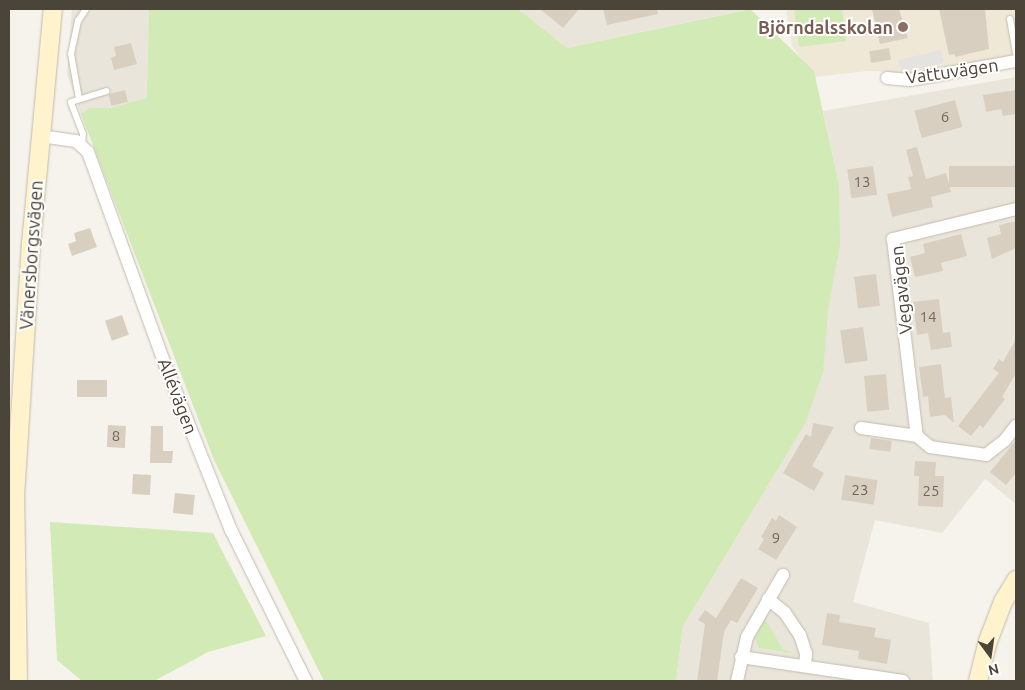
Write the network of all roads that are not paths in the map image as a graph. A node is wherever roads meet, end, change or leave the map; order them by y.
1 (52, 9) edge
2 (86, 9) edge
3 (1010, 19) dead end
4 (1016, 53) edge
5 (1016, 62) edge
6 (887, 78) dead end
7 (106, 91) dead end
8 (79, 99) junction
9 (40, 136) junction
10 (82, 144) junction
11 (1016, 209) edge
12 (1016, 426) edge
13 (861, 428) dead end
14 (918, 436) junction
15 (783, 575) dead end
16 (1016, 580) edge
17 (768, 599) junction
18 (741, 657) junction
19 (805, 666) junction
20 (875, 679) edge
21 (18, 681) edge
22 (306, 681) edge
23 (736, 681) edge
24 (902, 681) edge
25 (978, 681) edge

1 - 9 main road, Vänersborgsvägen
2 - 8 lane
3 - 4 lane
5 - 6 street, Vattuvägen
7 - 8 lane
8 - 10 lane
9 - 10 street
9 - 21 main road, Vänersborgsvägen
10 - 22 street, Allévägen
11 - 14 street, Vegavägen
12 - 14 street
13 - 14 street
15 - 17 street
16 - 25 main road
17 - 18 street
17 - 19 street
18 - 19 street
18 - 23 street
19 - 20 street
20 - 24 street

